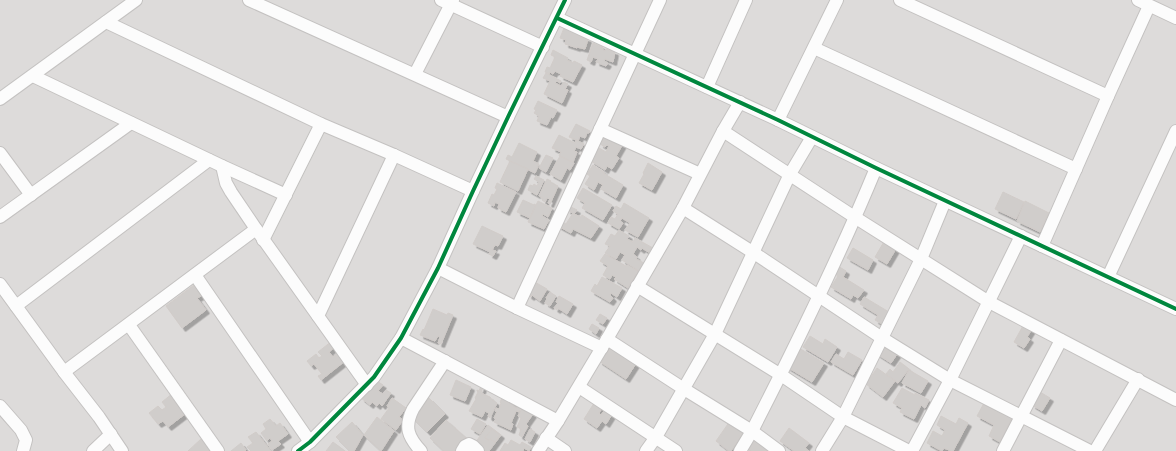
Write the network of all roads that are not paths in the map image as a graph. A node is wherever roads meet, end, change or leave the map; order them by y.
1 (136, 0) edge
2 (249, 0) edge
3 (565, 0) edge
4 (660, 0) edge
5 (746, 0) edge
6 (837, 0) edge
7 (900, 0) edge
8 (1138, 0) edge
9 (448, 2) edge
10 (1149, 6) junction
11 (557, 18) junction
12 (1176, 18) edge
13 (106, 22) junction
14 (543, 47) junction
15 (814, 48) junction
16 (634, 54) junction
17 (415, 74) junction
18 (32, 76) junction
19 (707, 87) junction
20 (1108, 96) junction
21 (0, 99) edge
22 (740, 102) junction
23 (508, 117) junction
24 (778, 120) junction
25 (131, 123) junction
26 (321, 124) junction
27 (600, 129) junction
28 (723, 131) junction
29 (1176, 131) edge
30 (812, 137) junction
31 (0, 153) edge
32 (394, 155) junction
33 (209, 160) junction
34 (222, 166) junction
35 (876, 168) junction
36 (1076, 169) junction
37 (700, 174) junction
38 (790, 174) junction
39 (473, 191) junction
40 (31, 195) junction
41 (286, 195) junction
42 (945, 201) junction
43 (682, 208) junction
44 (0, 217) edge
45 (856, 218) junction
46 (256, 229) junction
47 (1021, 236) junction
48 (264, 240) junction
49 (1042, 246) junction
50 (754, 253) junction
51 (921, 259) junction
52 (438, 268) junction
53 (195, 275) junction
54 (1108, 277) junction
55 (0, 284) edge
56 (637, 286) junction
57 (820, 296) junction
58 (988, 302) junction
59 (1175, 305) edge
60 (16, 306) junction
61 (517, 308) junction
62 (318, 316) junction
63 (129, 324) junction
64 (715, 334) junction
65 (401, 338) junction
66 (882, 338) junction
67 (1061, 340) junction
68 (604, 343) junction
69 (445, 361) junction
70 (64, 372) junction
71 (781, 375) junction
72 (1138, 379) junction
73 (950, 380) junction
74 (367, 385) junction
75 (579, 387) junction
76 (684, 389) junction
77 (1176, 400) edge
78 (0, 406) edge
79 (1022, 416) junction
80 (843, 417) junction
81 (558, 421) junction
82 (752, 432) junction
83 (111, 434) junction
84 (656, 437) junction
85 (546, 438) junction
86 (310, 442) junction
87 (300, 450) edge
88 (23, 451) edge
89 (93, 451) edge
90 (122, 451) edge
91 (218, 451) edge
92 (421, 451) edge
93 (462, 451) edge
94 (478, 451) edge
95 (538, 451) edge
96 (565, 451) edge
97 (646, 451) edge
98 (676, 451) edge
99 (740, 451) edge
100 (779, 451) edge
101 (822, 451) edge
102 (910, 451) edge
103 (1003, 451) edge
104 (1090, 451) edge
105 (1095, 451) edge

1 - 13 street
2 - 17 street
3 - 11 street
4 - 16 street
5 - 19 street
6 - 15 street
7 - 20 street
8 - 10 street
9 - 14 street
9 - 17 street
10 - 12 street
10 - 20 street
11 - 14 street
11 - 16 street
13 - 18 street
13 - 26 street
14 - 23 street
15 - 24 street
15 - 36 street
16 - 19 street
16 - 27 street
17 - 23 street
18 - 21 street
18 - 25 street
19 - 22 street
20 - 36 street
22 - 24 street
22 - 28 street
23 - 39 street
24 - 30 street
25 - 33 street
25 - 40 street
26 - 32 street
26 - 41 street
27 - 37 street
27 - 61 street
28 - 37 street
28 - 38 street
29 - 54 street
30 - 35 street
30 - 38 street
31 - 40 street
32 - 39 street
32 - 62 street
33 - 34 street
33 - 60 street
34 - 41 street
34 - 46 street
35 - 42 street
35 - 45 street
36 - 49 street
37 - 43 street
38 - 45 street
38 - 50 street
39 - 52 street
40 - 44 street
41 - 48 street
42 - 47 street
42 - 51 street
43 - 50 street
43 - 56 street
45 - 51 street
45 - 57 street
46 - 48 street
46 - 53 street
47 - 49 street
47 - 58 street
48 - 62 street
49 - 54 street
50 - 57 street
50 - 64 street
51 - 58 street
51 - 66 street
52 - 61 street
52 - 65 street
53 - 63 street
53 - 86 street
54 - 59 street
55 - 60 street
56 - 64 street
56 - 68 street
57 - 66 street
57 - 71 street
58 - 67 street
58 - 73 street
60 - 70 street
61 - 68 street
62 - 74 street
63 - 70 street
63 - 91 street
64 - 71 street
64 - 76 street
65 - 69 street
65 - 74 street
66 - 73 street
66 - 80 street
67 - 72 street
67 - 79 street
68 - 75 street
68 - 76 street
69 - 81 street
69 - 92 street
70 - 83 street
71 - 80 street
71 - 82 street
72 - 77 street
72 - 105 street
73 - 79 street
73 - 102 street
74 - 86 street
75 - 81 street
75 - 84 street
76 - 82 street
76 - 84 street
78 - 88 street
79 - 103 street
79 - 104 street
80 - 101 street
80 - 102 street
81 - 85 street
82 - 99 street
82 - 100 street
83 - 89 street
83 - 90 street
84 - 97 street
84 - 98 street
85 - 95 street
85 - 96 street
86 - 87 street
93 - 94 street

